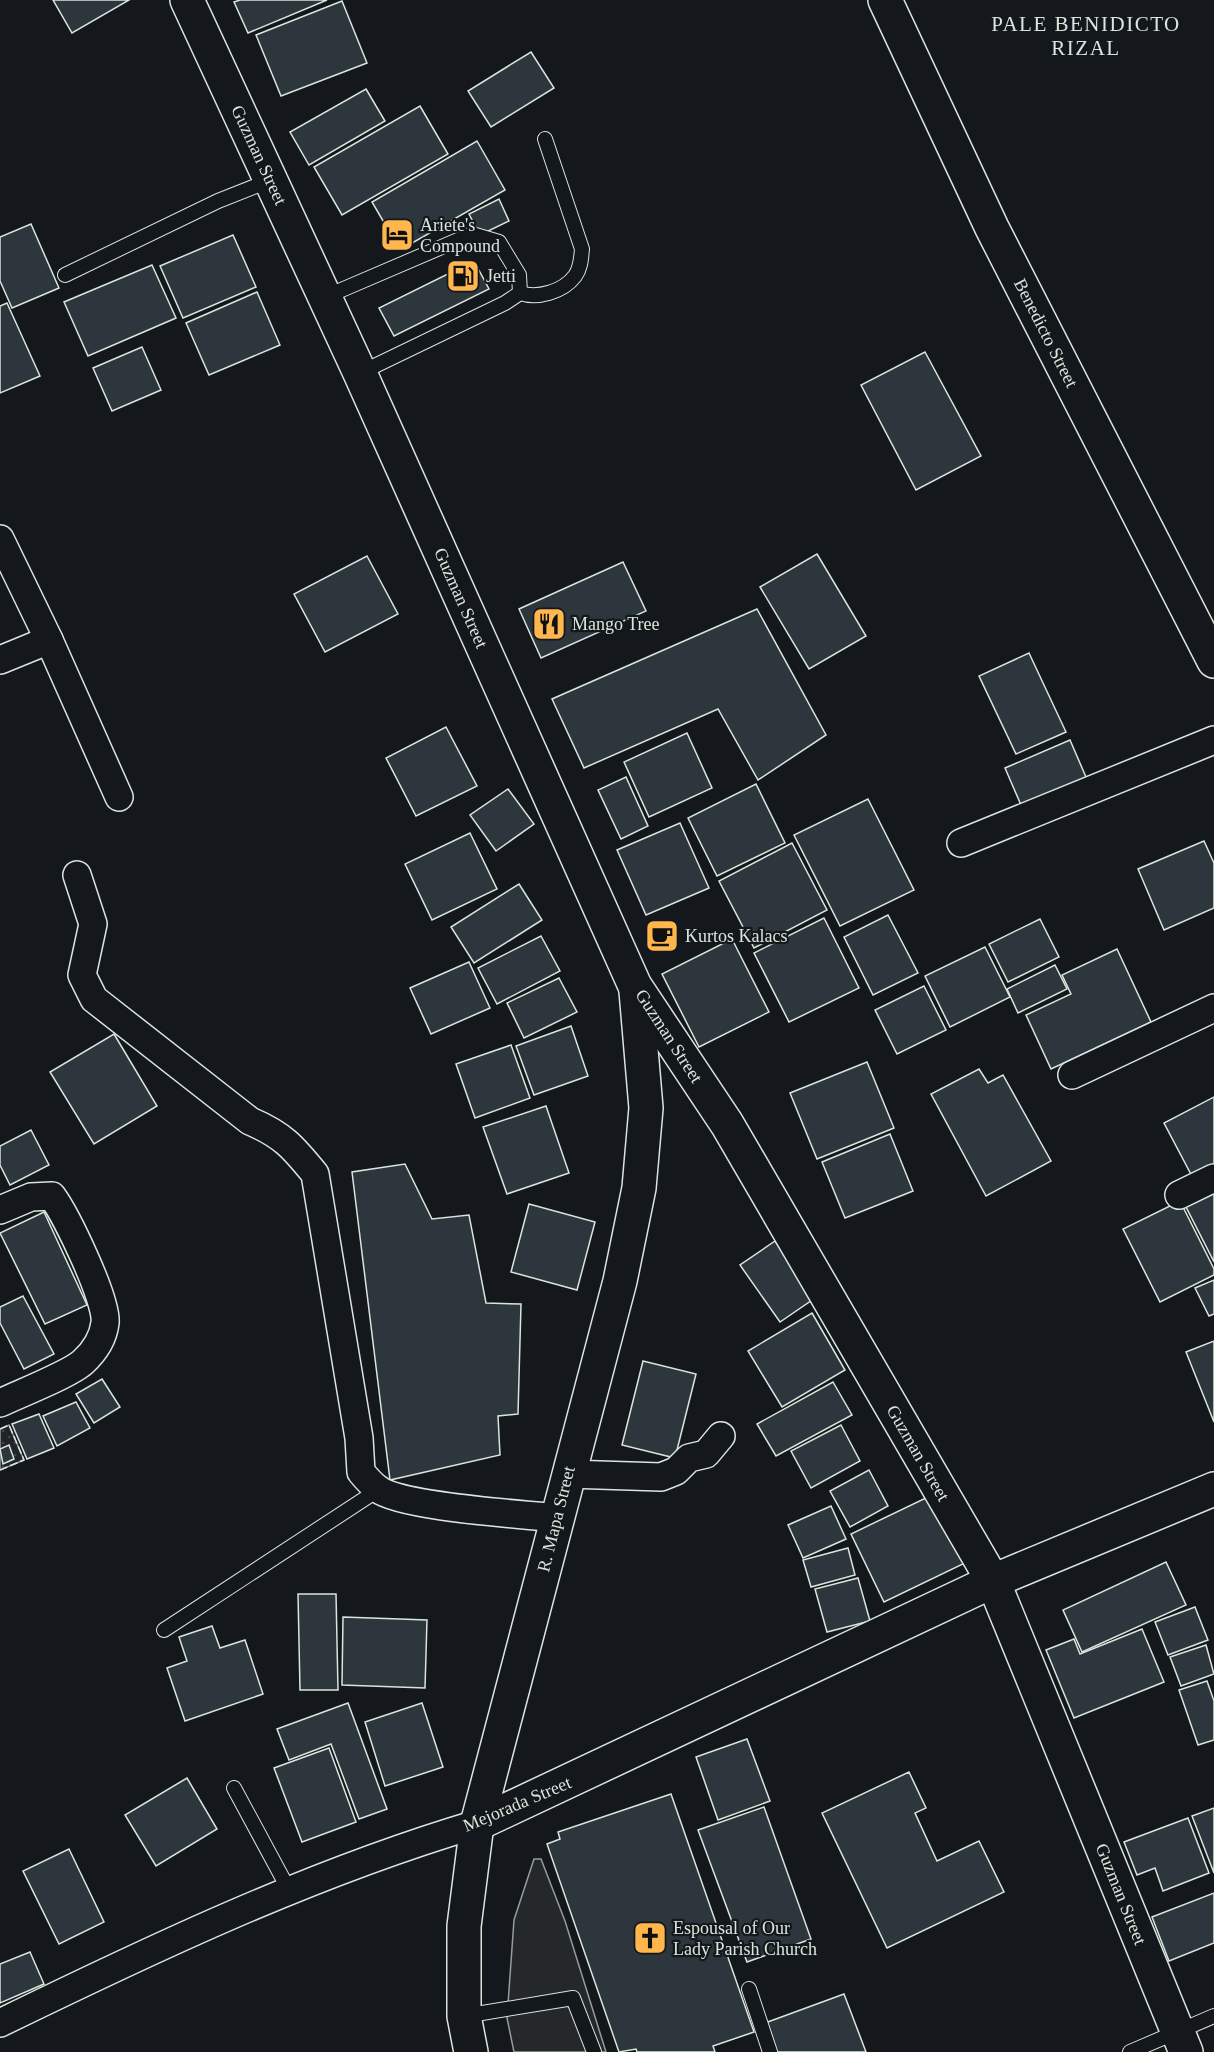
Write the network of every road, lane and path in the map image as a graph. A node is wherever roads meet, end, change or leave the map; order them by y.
1 (188, 0) edge
2 (885, 0) edge
3 (545, 139) dead end
4 (271, 180) junction
5 (65, 275) dead end
6 (519, 293) junction
7 (325, 297) junction
8 (360, 373) junction
9 (0, 539) edge
10 (49, 640) junction
11 (0, 660) edge
12 (1214, 661) edge
13 (1214, 740) edge
14 (119, 797) dead end
15 (962, 843) dead end
16 (77, 875) dead end
17 (635, 986) junction
18 (1214, 1008) edge
19 (1072, 1075) dead end
20 (1214, 1178) edge
21 (1179, 1195) dead end
22 (0, 1210) edge
23 (0, 1403) edge
24 (721, 1436) dead end
25 (568, 1474) junction
26 (378, 1490) junction
27 (1214, 1490) edge
28 (557, 1518) junction
29 (993, 1581) junction
30 (164, 1630) dead end
31 (234, 1788) dead end
32 (477, 1824) junction
33 (289, 1890) junction
34 (749, 1989) dead end
35 (464, 2016) junction
36 (1214, 2016) edge
37 (0, 2023) edge
38 (1182, 2043) edge
39 (471, 2052) edge
40 (594, 2052) edge
41 (770, 2052) edge
42 (1130, 2052) edge

1 - 4 main road, Guzman Street
2 - 12 main road, Benedicto Street
3 - 6 lane
4 - 5 lane
4 - 7 main road, Guzman Street
6 - 7 lane
6 - 8 lane
7 - 8 main road, Guzman Street
8 - 17 main road, Guzman Street
9 - 10 street
10 - 11 street
10 - 14 street
13 - 15 street
16 - 26 street
17 - 25 main road, R. Mapa Street
17 - 29 main road, Guzman Street
18 - 19 street
20 - 21 street
22 - 23 street
24 - 25 street
25 - 28 main road, R. Mapa Street
26 - 28 street
26 - 30 lane
27 - 29 main road, Mejorada Street
28 - 32 main road, R. Mapa Street
29 - 32 main road, Mejorada Street
29 - 38 main road, Guzman Street
31 - 33 lane
32 - 33 street, Mejorada Street
32 - 35 main road, R. Mapa Street
33 - 37 street, Mejorada Street
34 - 41 lane
35 - 39 main road, R. Mapa Street
35 - 40 lane
36 - 38 lane
38 - 42 lane

